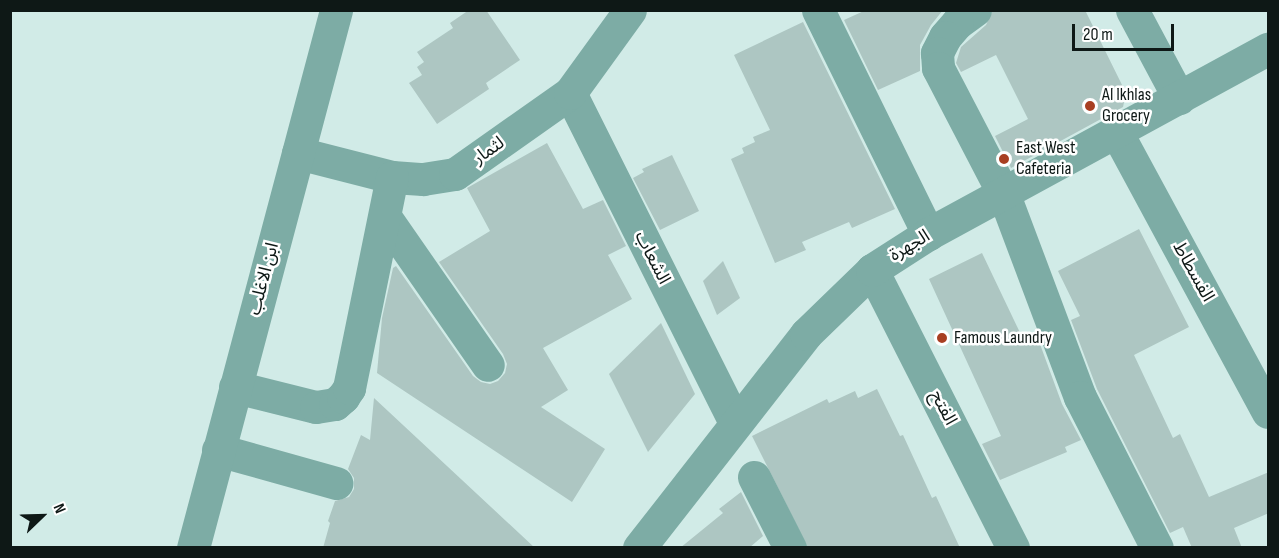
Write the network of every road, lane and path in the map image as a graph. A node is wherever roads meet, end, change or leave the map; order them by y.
1 (336, 10) edge
2 (630, 10) edge
3 (818, 10) edge
4 (975, 10) edge
5 (1132, 10) edge
6 (1269, 49) edge
7 (570, 93) junction
8 (1179, 98) junction
9 (1117, 133) junction
10 (298, 153) junction
11 (392, 177) junction
12 (1005, 195) junction
13 (386, 218) junction
14 (928, 234) junction
15 (872, 270) junction
16 (488, 365) dead end
17 (235, 387) junction
18 (1269, 411) edge
19 (735, 422) junction
20 (218, 450) junction
21 (754, 477) dead end
22 (336, 483) dead end
23 (193, 548) edge
24 (639, 548) edge
25 (790, 548) edge
26 (1013, 548) edge
27 (1157, 548) edge

1 - 10 street, ابن الاغلب
2 - 7 street, لثمار
3 - 14 street
4 - 12 street
5 - 8 street
6 - 8 street, الجهرة
7 - 11 street, لثمار
7 - 19 street, الشعاب
8 - 9 street, الجهرة
9 - 12 street, الجهرة
9 - 18 street, الفسطاط
10 - 11 street, لثمار
10 - 17 street, ابن الاغلب
11 - 13 street
12 - 14 street, الجهرة
12 - 27 street
13 - 16 street
13 - 17 street
14 - 15 street, الجهرة
15 - 19 street, الجهرة
15 - 26 street, الفتح
17 - 20 street, ابن الاغلب
19 - 24 street, الجهرة
20 - 22 street
20 - 23 street, ابن الاغلب
21 - 25 street

